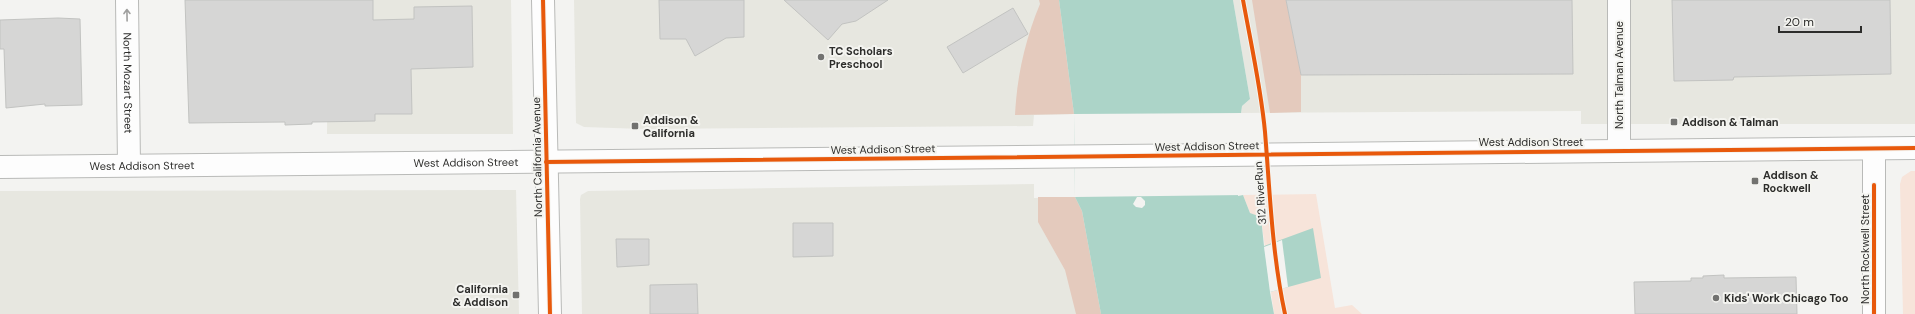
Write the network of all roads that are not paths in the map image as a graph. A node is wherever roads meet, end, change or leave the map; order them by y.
1 (126, 0) edge
2 (543, 0) edge
3 (1619, 0) edge
4 (1915, 148) edge
5 (1874, 149) junction
6 (1619, 150) junction
7 (546, 162) junction
8 (129, 166) junction
9 (0, 167) edge
10 (550, 314) edge
11 (1874, 314) edge

8 -> 1 main road, North Mozart Street
2 - 7 main road, North California Avenue
3 - 6 main road, North Talman Avenue
4 - 5 main road, West Addison Street
5 - 6 main road, West Addison Street
5 - 11 main road, North Rockwell Street
6 - 7 main road, West Addison Street
7 - 8 main road, West Addison Street
7 - 10 main road, North California Avenue
8 - 9 main road, West Addison Street

